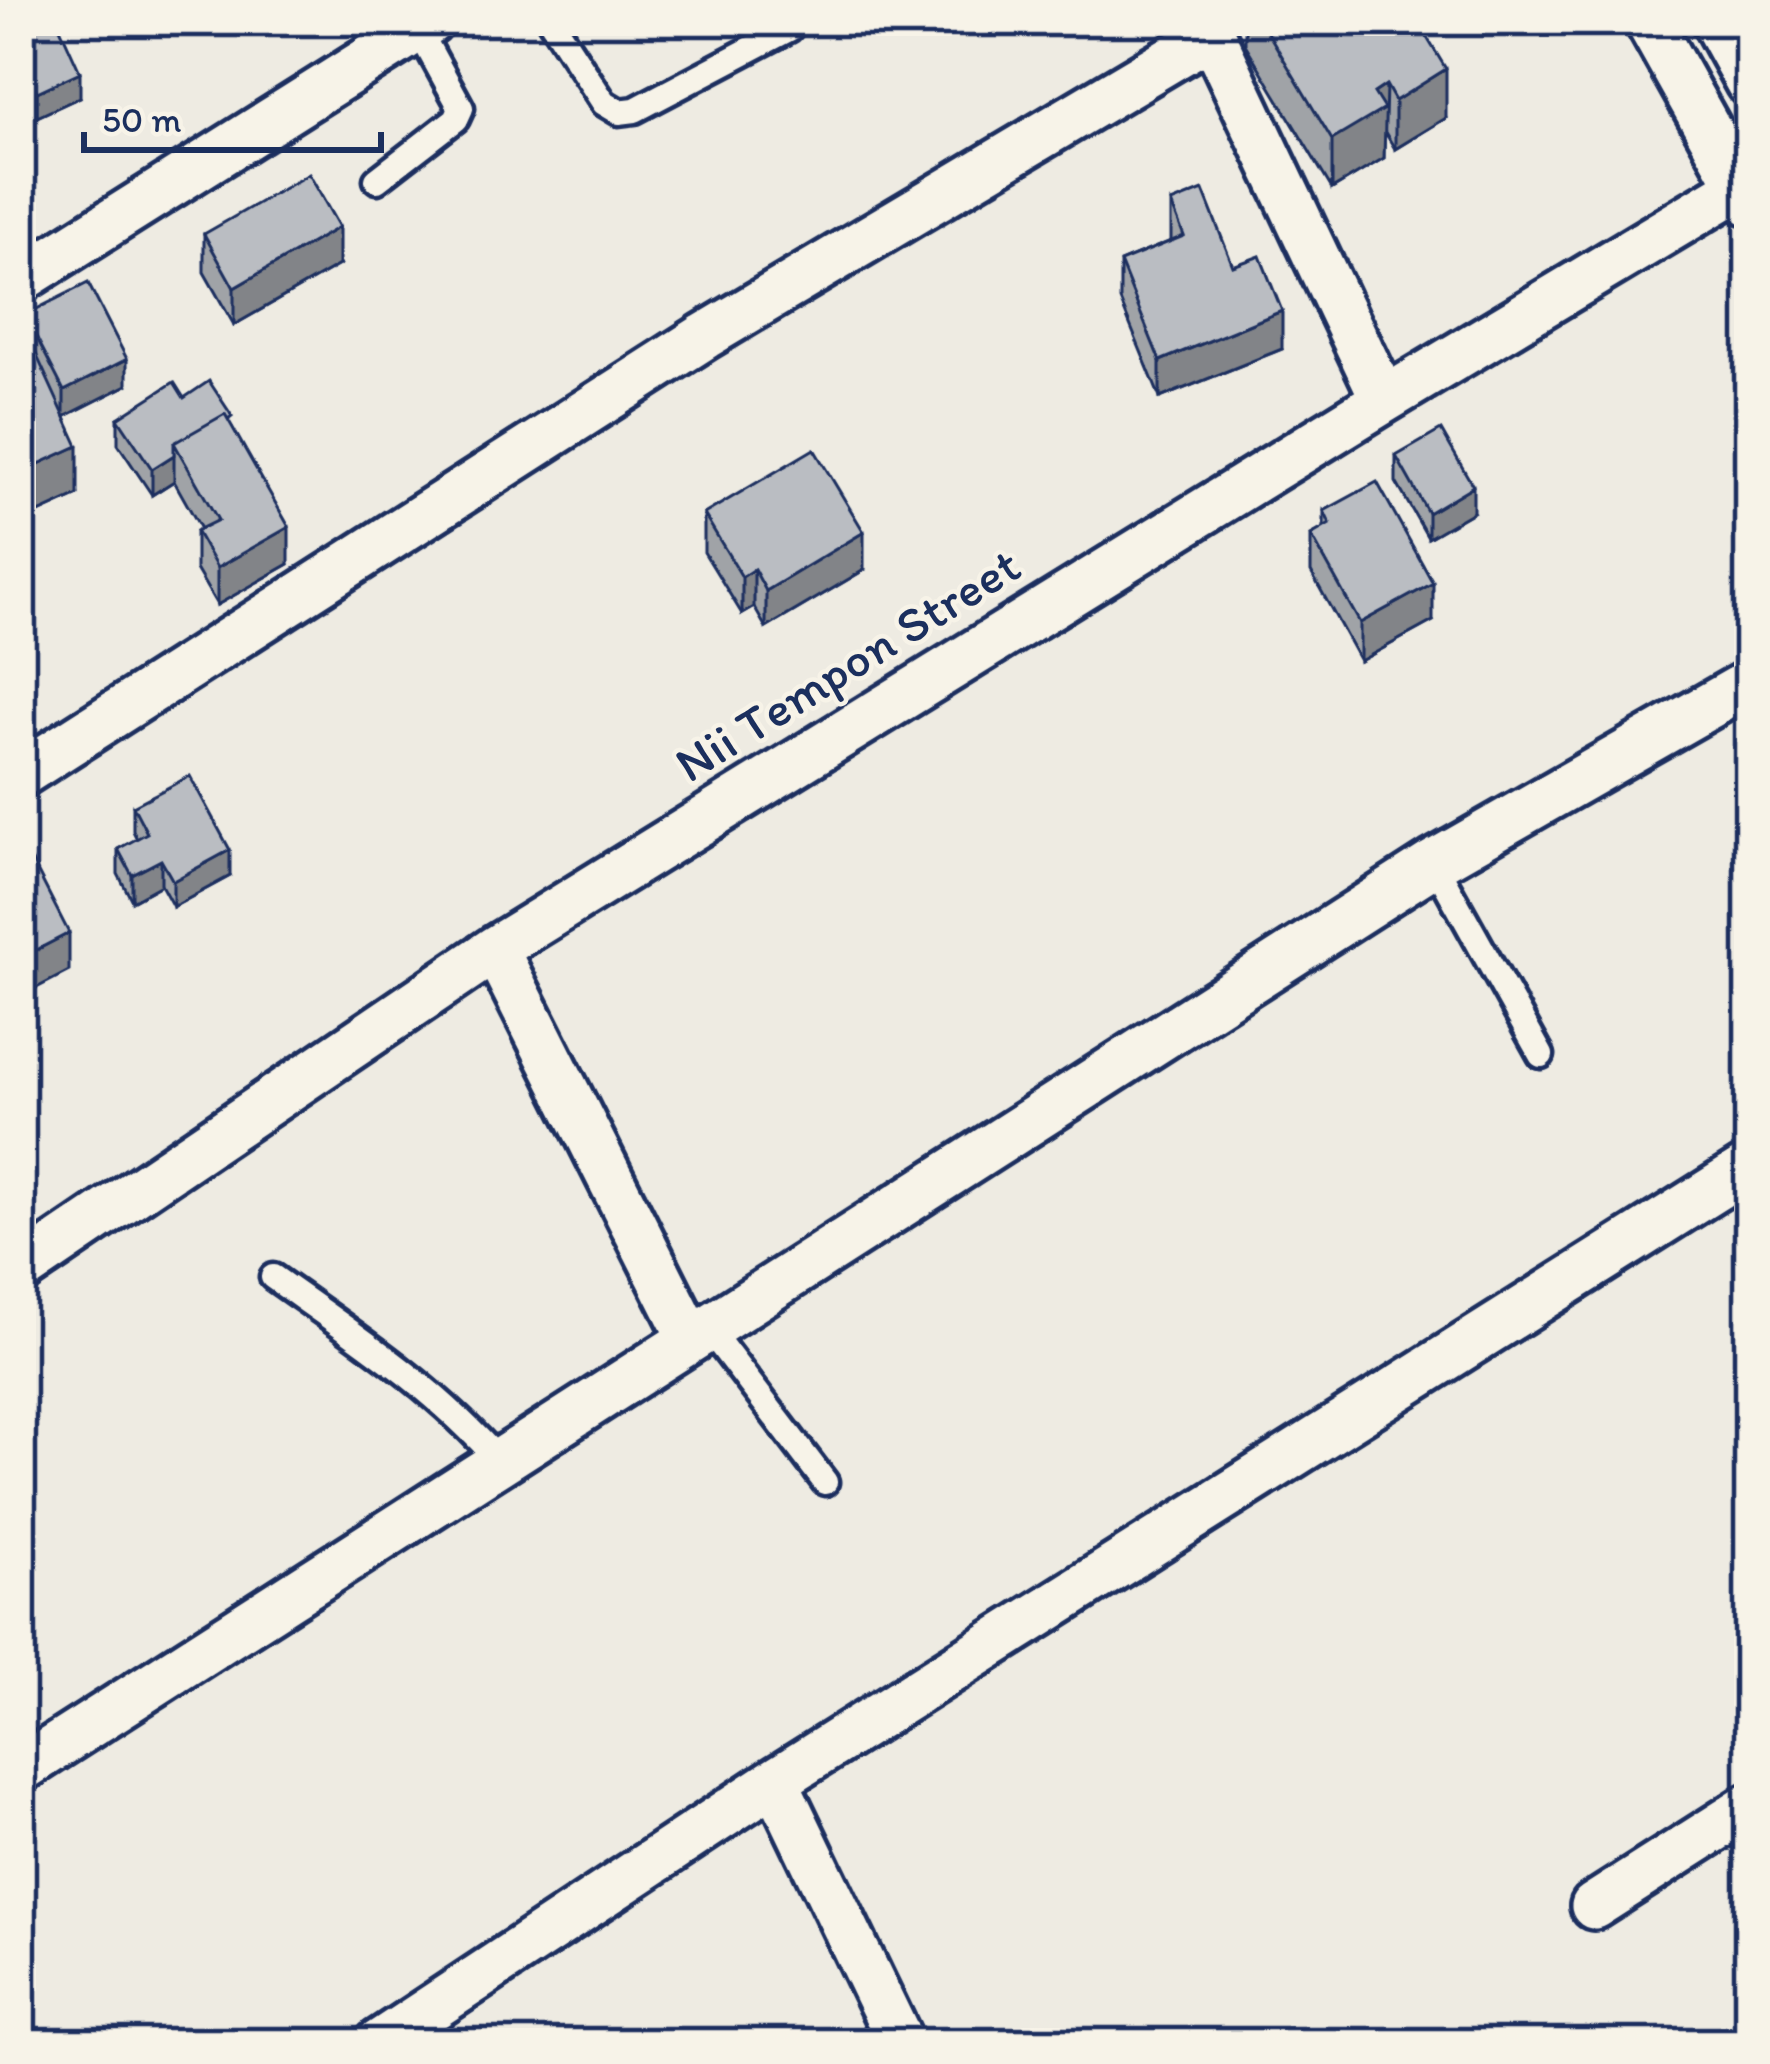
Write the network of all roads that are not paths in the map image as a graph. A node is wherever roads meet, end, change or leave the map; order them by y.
1 (550, 21) edge
2 (1648, 21) edge
3 (1715, 21) edge
4 (424, 25) edge
5 (1208, 28) edge
6 (790, 29) dead end
7 (1749, 83) edge
8 (377, 180) dead end
9 (1746, 190) edge
10 (21, 280) edge
11 (1384, 400) junction
12 (1749, 683) edge
13 (21, 774) edge
14 (1434, 863) junction
15 (495, 949) junction
16 (1541, 1055) dead end
17 (1749, 1167) edge
18 (21, 1270) edge
19 (273, 1276) dead end
20 (700, 1334) junction
21 (500, 1462) junction
22 (825, 1482) dead end
23 (21, 1769) edge
24 (775, 1781) junction
25 (1749, 1808) edge
26 (1594, 1906) dead end
27 (429, 2030) edge
28 (379, 2043) edge
29 (901, 2043) edge

1 - 6 lane
2 - 9 street
3 - 7 street
4 - 8 lane
4 - 10 street
5 - 11 street
5 - 13 street
9 - 11 street, Nii Tempon Street
11 - 15 street, Nii Tempon Street
12 - 14 street
14 - 16 lane
14 - 20 street
15 - 18 street, Nii Tempon Street
15 - 20 street
17 - 24 street
19 - 21 lane
20 - 21 street
20 - 22 lane
21 - 23 street
24 - 27 street
24 - 29 street
25 - 26 street
27 - 28 street

